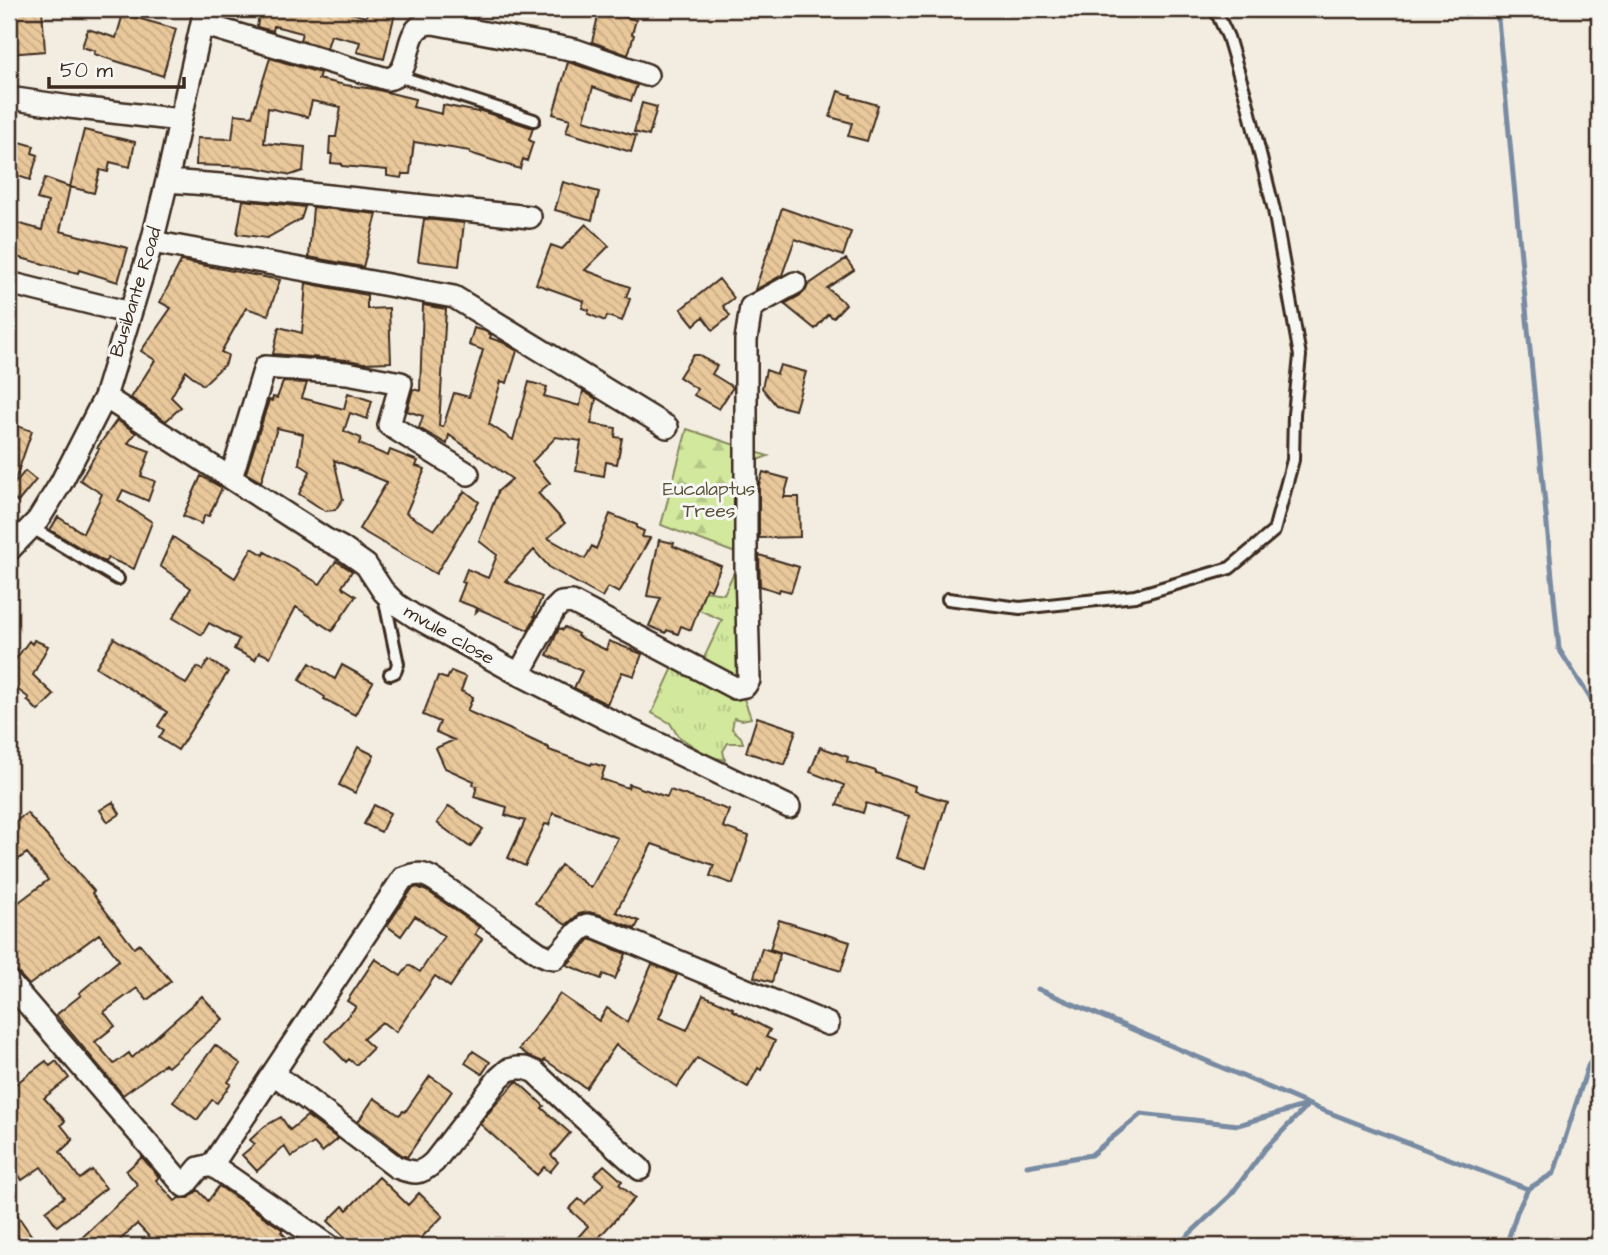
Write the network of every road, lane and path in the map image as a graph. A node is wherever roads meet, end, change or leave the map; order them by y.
1 (1215, 9) edge
2 (204, 17) edge
3 (647, 75) dead end
4 (398, 76) junction
5 (9, 98) edge
6 (180, 120) junction
7 (534, 120) dead end
8 (167, 181) junction
9 (530, 217) dead end
10 (152, 242) junction
11 (9, 283) edge
12 (795, 283) dead end
13 (130, 313) junction
14 (104, 397) junction
15 (667, 427) dead end
16 (468, 474) dead end
17 (231, 478) junction
18 (38, 520) junction
19 (9, 550) edge
20 (118, 579) dead end
21 (383, 591) junction
22 (948, 599) dead end
23 (390, 674) dead end
24 (519, 674) junction
25 (789, 807) dead end
26 (9, 982) edge
27 (828, 1024) dead end
28 (274, 1074) junction
29 (212, 1165) junction
30 (640, 1169) dead end
31 (329, 1246) edge

1 - 22 lane
2 - 4 street
2 - 6 street, Busibante Road
3 - 4 street
4 - 7 lane
5 - 6 street
6 - 8 street, Busibante Road
8 - 9 street
8 - 10 street, Busibante Road
10 - 13 street, Busibante Road
10 - 15 street
11 - 13 street
12 - 24 street
13 - 14 street, Busibante Road
14 - 17 street, mvule close
14 - 18 street, Busibante Road
16 - 17 street
17 - 21 street, mvule close
18 - 19 street, Busibante Road
18 - 20 lane
21 - 23 lane
21 - 24 street, mvule close
24 - 25 street, mvule close
26 - 29 street
27 - 28 street
28 - 29 street
28 - 30 street
29 - 31 street

